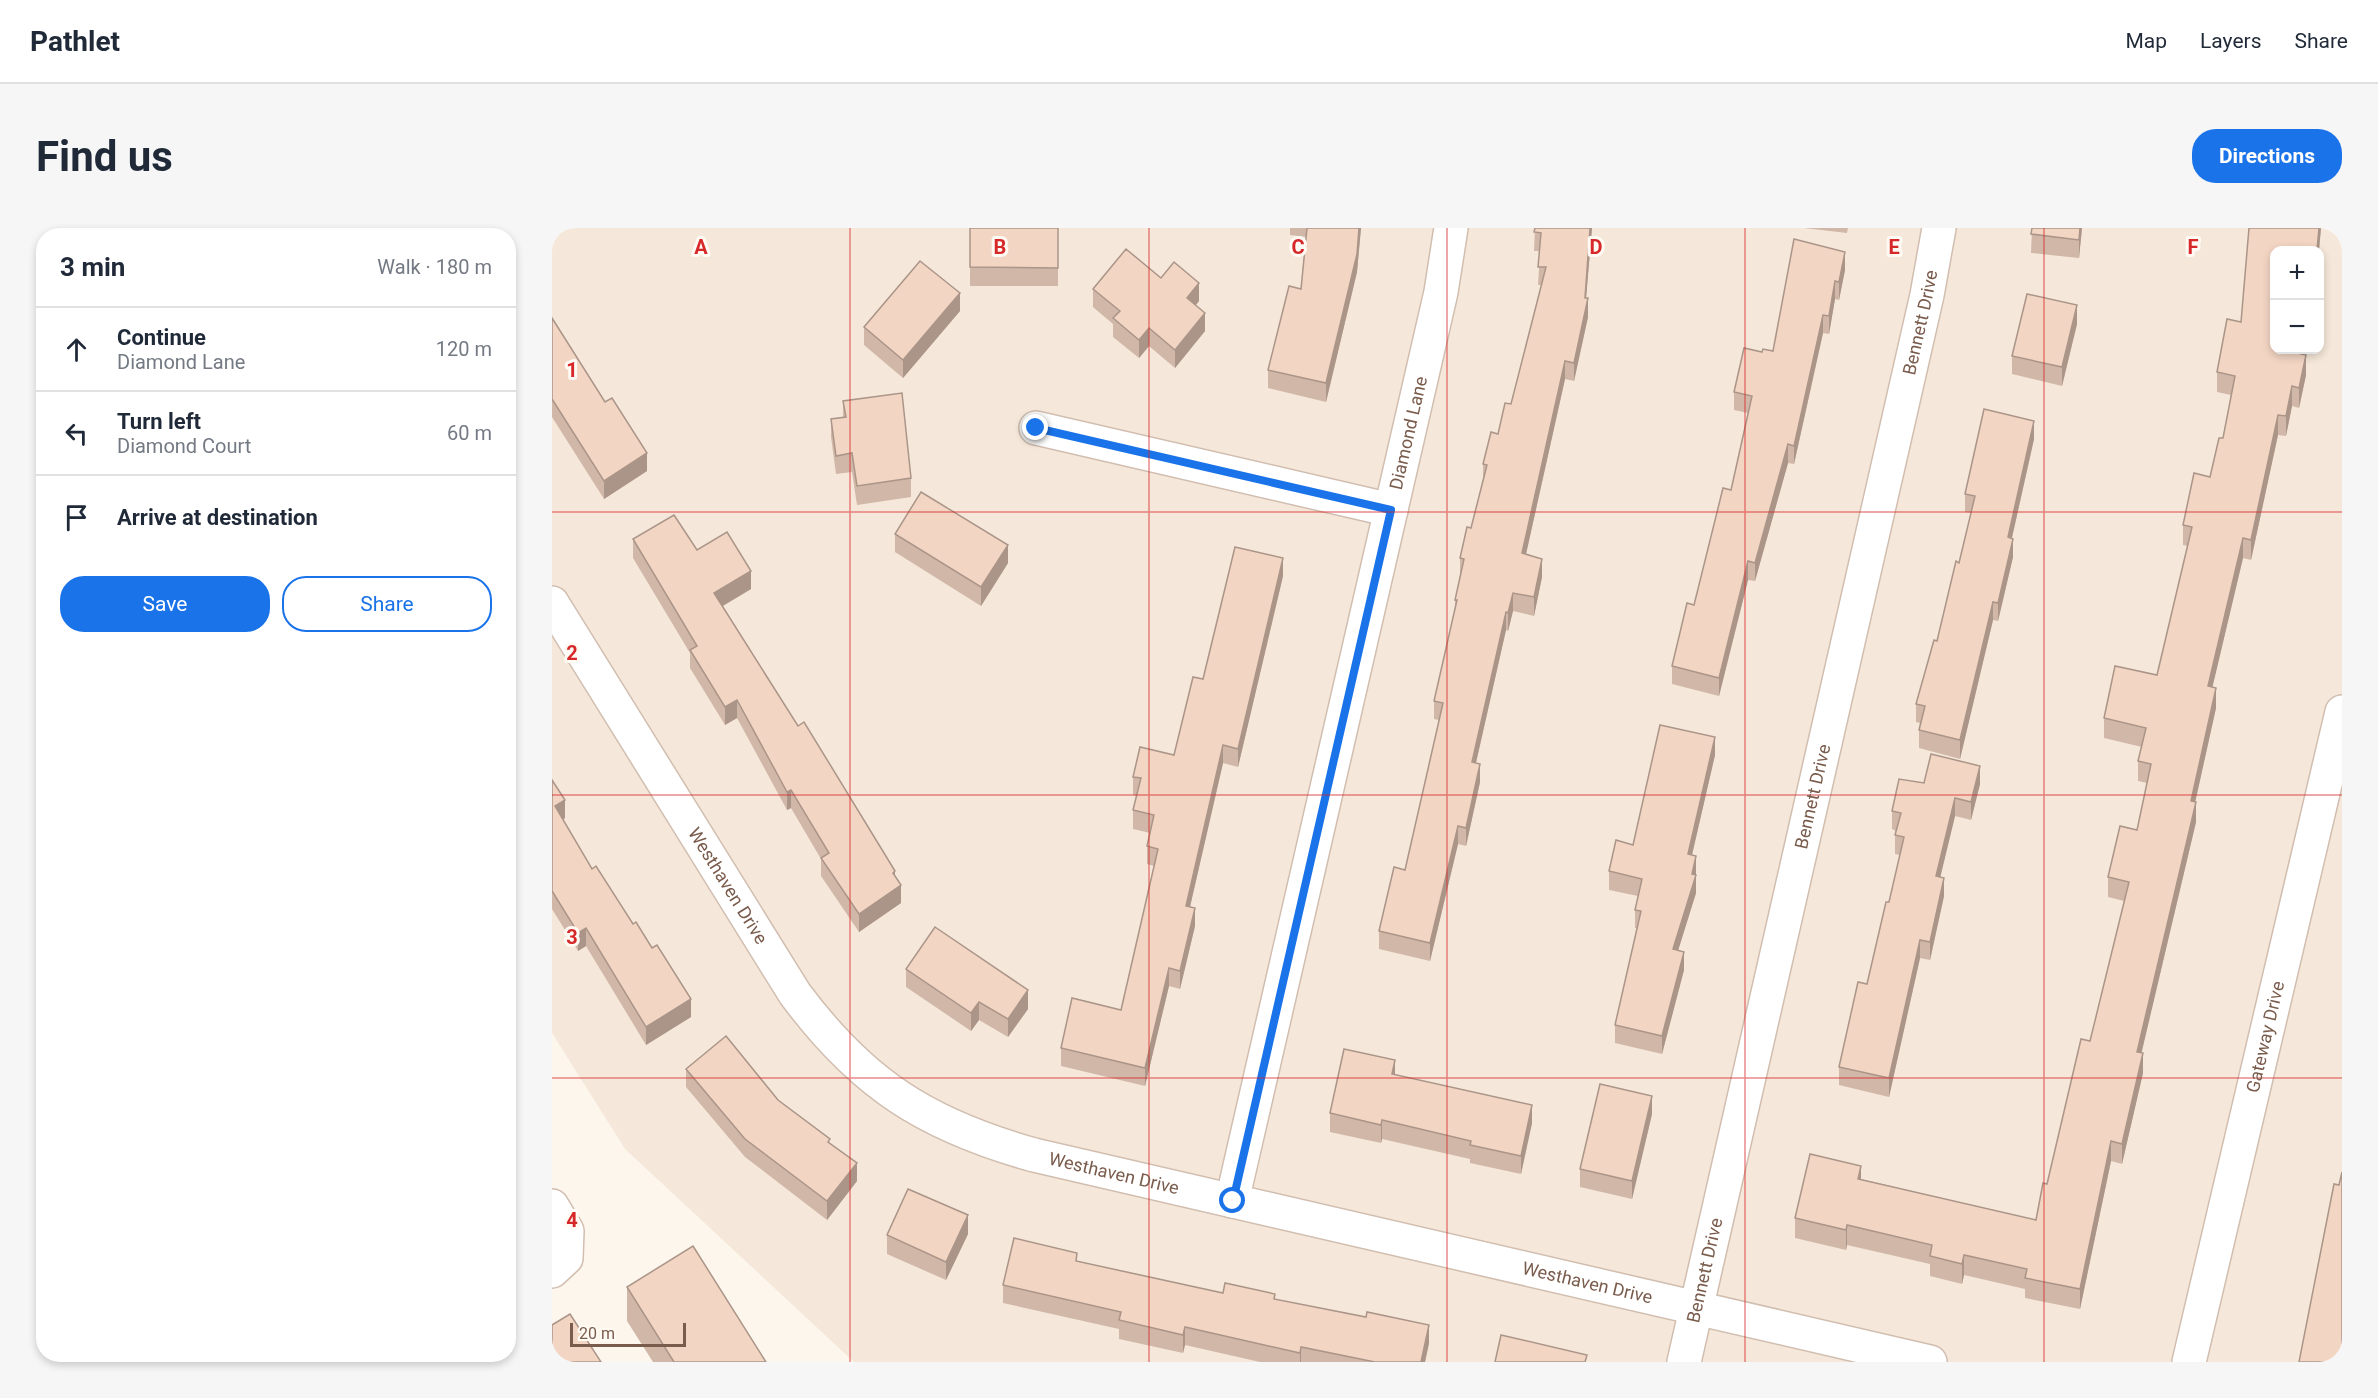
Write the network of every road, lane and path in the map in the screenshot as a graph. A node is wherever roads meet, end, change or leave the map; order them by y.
1 (1451, 228) edge
2 (1939, 228) edge
3 (1036, 428) dead end
4 (1391, 510) junction
5 (552, 603) edge
6 (2342, 712) edge
7 (1233, 1201) junction
8 (552, 1206) edge
9 (552, 1271) edge
10 (1696, 1308) junction
11 (1684, 1362) edge
12 (1930, 1362) edge
13 (2189, 1362) edge

1 - 4 street, Diamond Lane
2 - 10 street, Bennett Drive
3 - 4 street
4 - 7 street, Diamond Lane
5 - 7 street, Westhaven Drive
6 - 13 street, Gateway Drive
7 - 10 street, Westhaven Drive
8 - 9 street
10 - 11 street, Bennett Drive
10 - 12 street, Westhaven Drive

